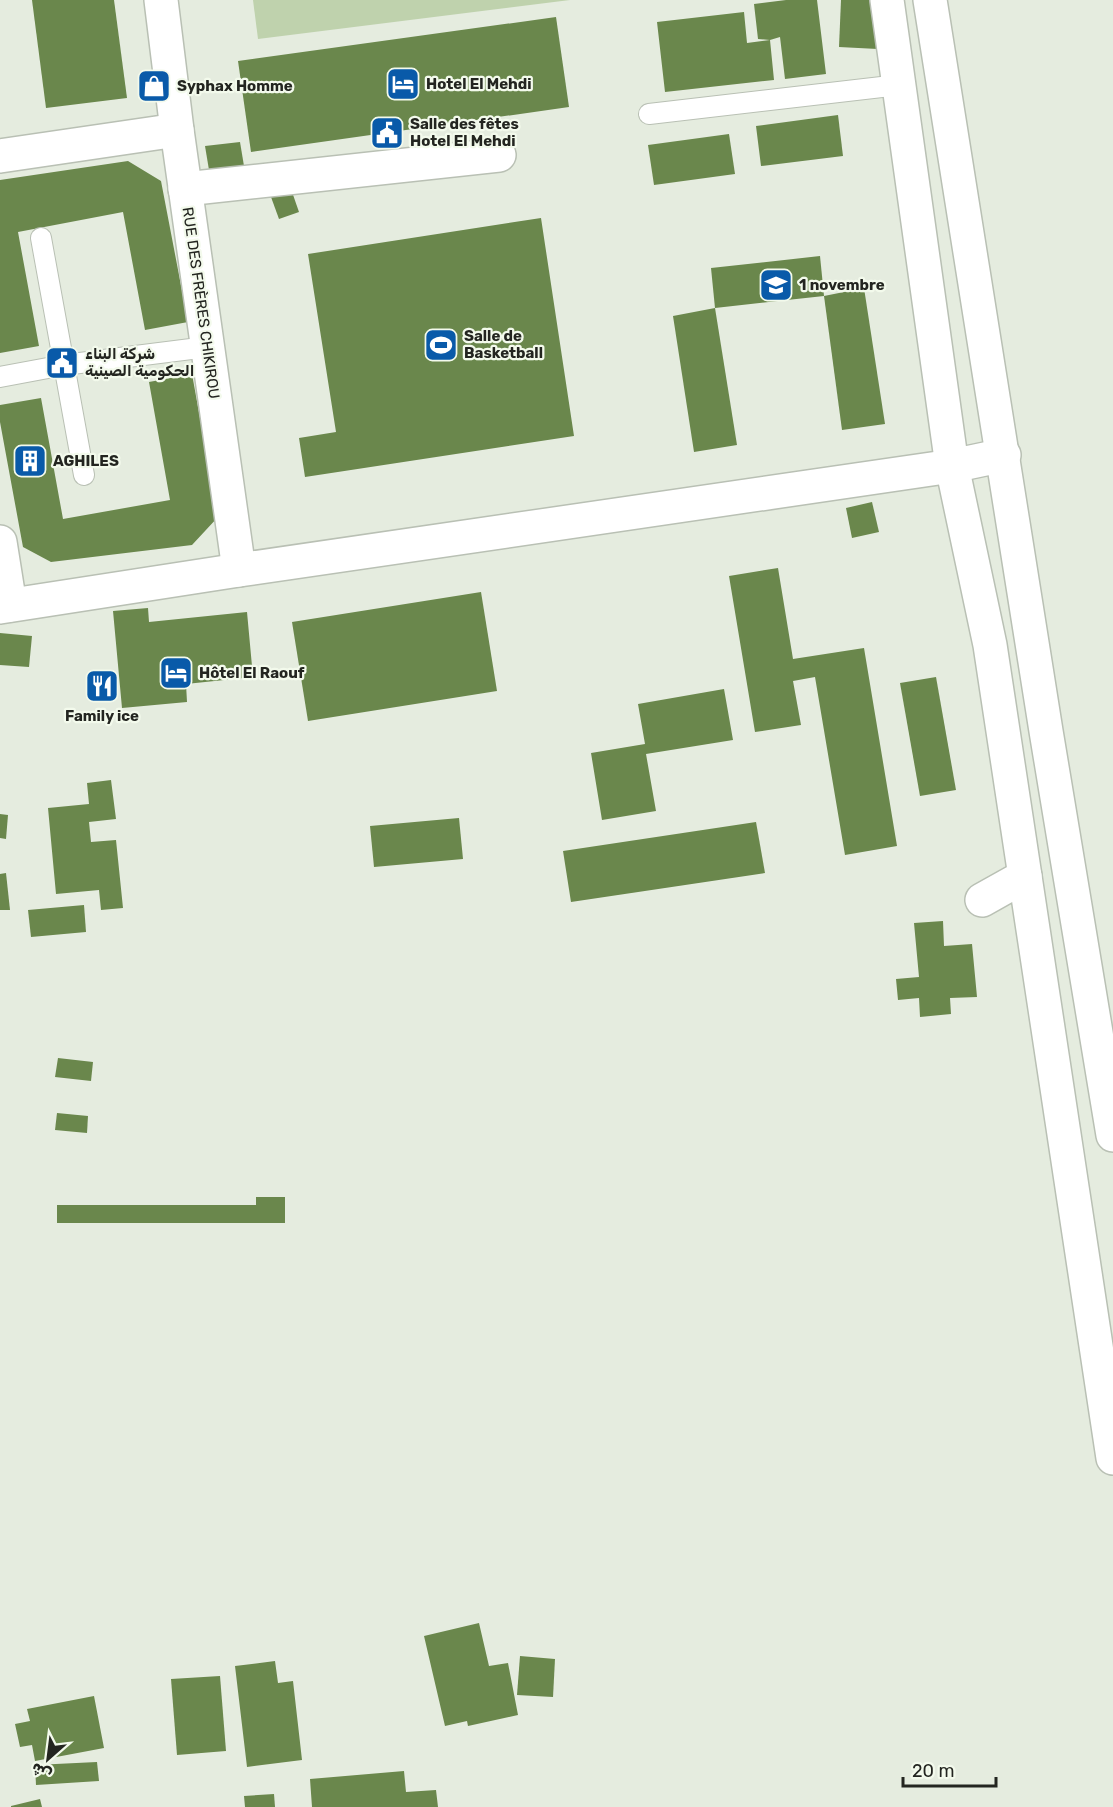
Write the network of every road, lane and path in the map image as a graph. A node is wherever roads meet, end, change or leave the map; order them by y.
1 (161, 0) edge
2 (886, 0) edge
3 (930, 0) edge
4 (898, 85) junction
5 (649, 114) dead end
6 (177, 130) junction
7 (499, 155) dead end
8 (0, 156) edge
9 (185, 189) junction
10 (41, 238) dead end
11 (207, 347) junction
12 (64, 366) junction
13 (0, 377) edge
14 (1004, 455) junction
15 (952, 466) junction
16 (84, 475) dead end
17 (0, 542) edge
18 (239, 570) junction
19 (5, 606) edge
20 (1025, 876) junction
21 (982, 900) dead end
22 (1113, 1136) edge
23 (1113, 1458) edge

1 - 6 main road, RUE DES FRÈRES CHIKIROU
2 - 4 main road
3 - 14 main road
4 - 5 lane
4 - 15 main road
6 - 8 main road
6 - 9 main road, RUE DES FRÈRES CHIKIROU
7 - 9 main road
9 - 11 main road, RUE DES FRÈRES CHIKIROU
10 - 12 lane
11 - 12 lane
11 - 18 main road, RUE DES FRÈRES CHIKIROU
12 - 13 lane
12 - 16 lane
14 - 15 main road
14 - 22 main road
15 - 18 main road
15 - 20 main road
17 - 19 main road
18 - 19 main road
20 - 21 main road
20 - 23 main road

